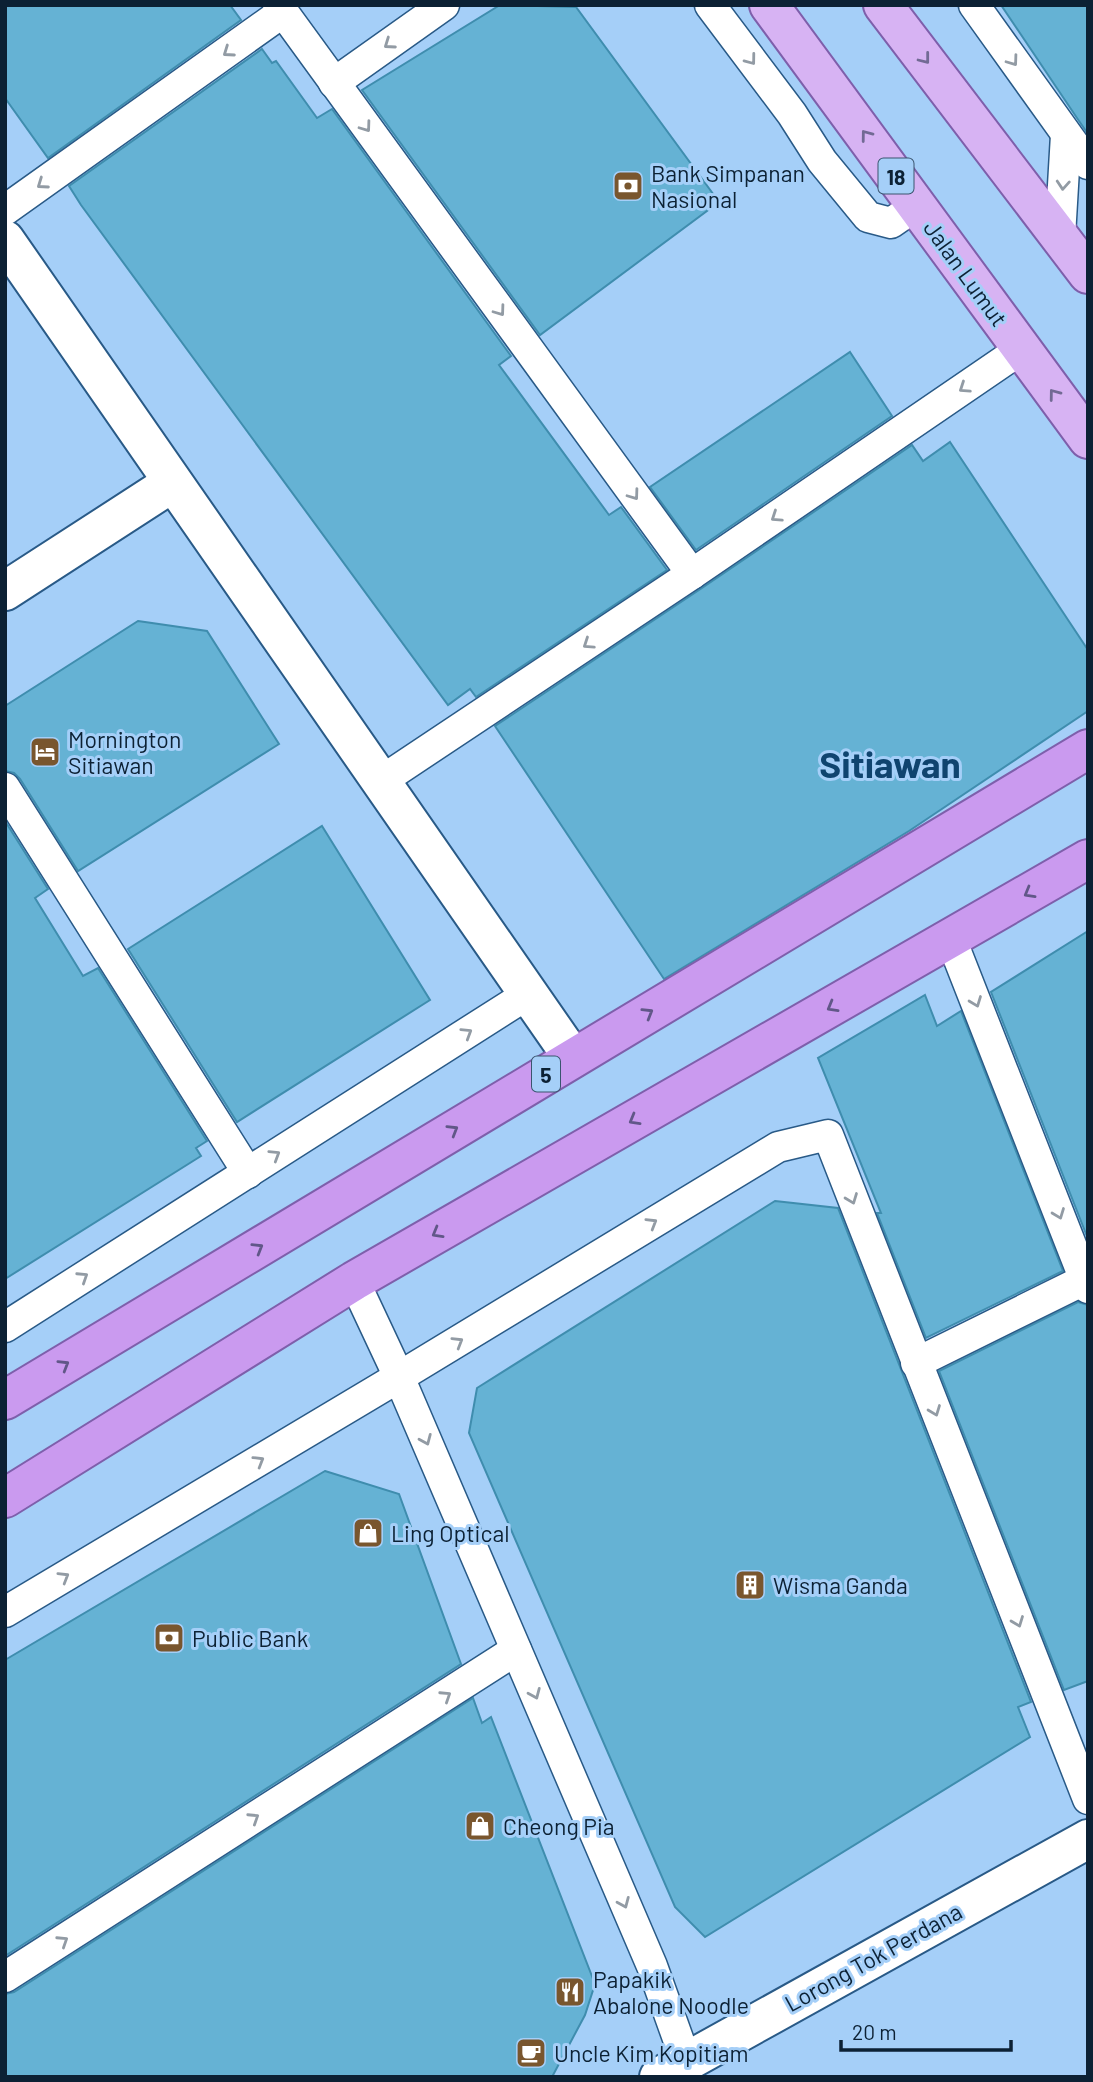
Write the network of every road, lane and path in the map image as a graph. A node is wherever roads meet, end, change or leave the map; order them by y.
1 (444, 5) edge
2 (710, 5) edge
3 (769, 5) edge
4 (883, 5) edge
5 (974, 5) edge
6 (281, 9) edge
7 (334, 83) junction
8 (1066, 135) junction
9 (1088, 164) edge
10 (917, 205) junction
11 (5, 210) edge
12 (1060, 236) junction
13 (5, 240) edge
14 (1088, 274) edge
15 (1020, 349) junction
16 (1088, 439) edge
17 (172, 483) junction
18 (692, 574) junction
19 (5, 591) edge
20 (1088, 748) edge
21 (381, 782) junction
22 (5, 788) edge
23 (1088, 859) edge
24 (951, 939) junction
25 (528, 994) junction
26 (573, 1058) junction
27 (248, 1173) junction
28 (354, 1281) junction
29 (1086, 1284) edge
30 (5, 1327) edge
31 (916, 1363) junction
32 (399, 1377) junction
33 (5, 1401) edge
34 (5, 1498) edge
35 (5, 1612) edge
36 (516, 1650) junction
37 (1088, 1799) edge
38 (1088, 1839) edge
39 (5, 1977) edge
40 (673, 2069) edge

1 -> 7 lane
2 -> 10 lane
10 -> 3 main road, Jalan Lumut / 18
4 -> 12 main road
5 -> 8 lane
6 - 7 lane
6 -> 11 lane
7 -> 18 lane
8 - 9 lane
8 -> 12 lane
10 - 15 main road, Jalan Lumut / 18
12 - 14 main road
13 - 17 street
16 -> 15 main road, Jalan Lumut / 18
15 -> 18 lane
17 - 19 street
17 - 21 street
18 -> 21 lane
26 -> 20 highway, 5
21 - 25 street
22 - 27 lane
23 -> 24 highway
24 -> 28 highway
24 -> 29 lane
25 - 26 street
27 -> 25 lane
33 -> 26 highway, 5
30 -> 27 lane
28 - 32 lane
28 - 34 highway
29 - 31 lane
32 -> 31 lane
31 -> 37 lane
35 -> 32 lane
32 -> 36 lane
39 -> 36 lane
36 -> 40 lane
38 - 40 street, Lorong Tok Perdana

